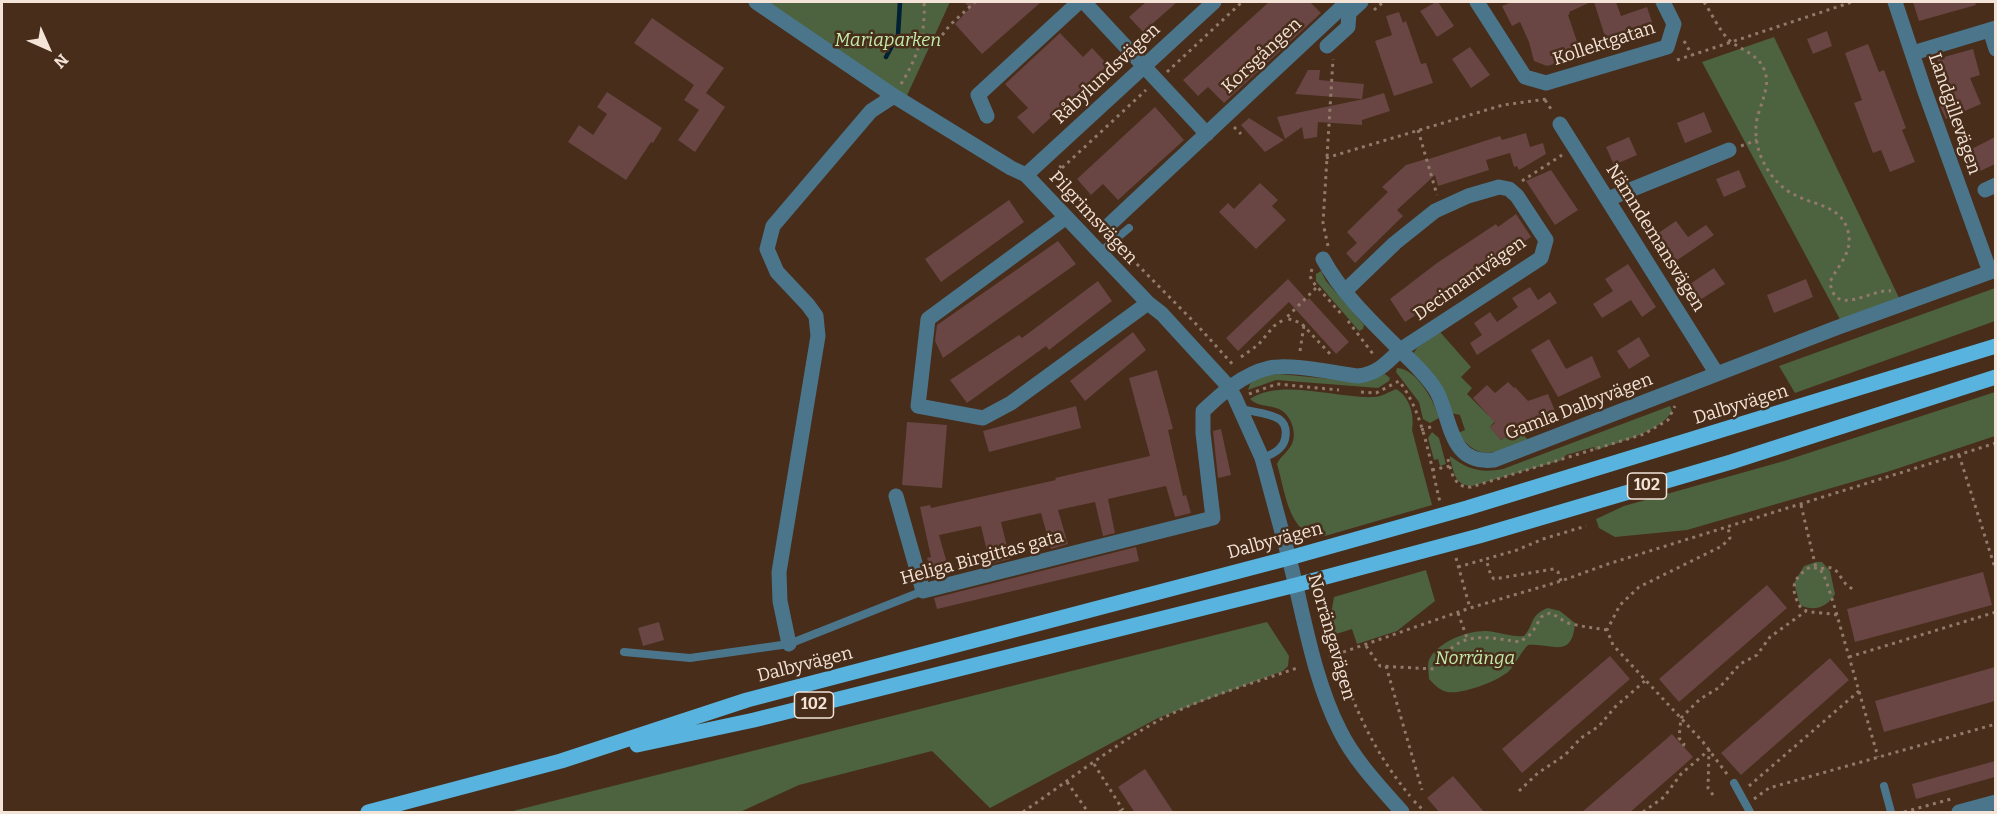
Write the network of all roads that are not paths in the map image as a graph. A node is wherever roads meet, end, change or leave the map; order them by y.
1 (756, 2) edge
2 (1079, 2) edge
3 (1084, 2) edge
4 (1214, 2) edge
5 (1477, 2) edge
6 (1662, 2) edge
7 (1895, 2) edge
8 (1344, 7) edge
9 (1366, 8) edge
10 (1993, 29) edge
11 (1331, 47) road end
12 (1995, 49) edge
13 (1913, 53) junction
14 (1144, 67) junction
15 (894, 96) junction
16 (987, 117) dead end
17 (1207, 134) junction
18 (1569, 135) road end
19 (1730, 150) dead end
20 (1026, 175) junction
21 (1608, 199) junction
22 (1065, 218) junction
23 (1109, 225) dead end
24 (1129, 228) dead end
25 (1099, 253) junction
26 (1323, 259) road end
27 (1993, 271) edge
28 (1345, 291) junction
29 (1148, 303) junction
30 (1995, 345) edge
31 (1400, 350) junction
32 (1717, 374) junction
33 (1995, 377) edge
34 (1235, 398) junction
35 (1262, 458) junction
36 (896, 496) dead end
37 (1289, 558) junction
38 (1296, 585) junction
39 (923, 591) junction
40 (789, 644) junction
41 (624, 652) dead end
42 (561, 761) junction
43 (1734, 783) road end
44 (1884, 786) dead end
45 (1995, 802) edge
46 (1749, 809) edge
47 (1399, 812) edge
48 (368, 813) edge
49 (1891, 813) edge
50 (1959, 813) edge

1 - 15 street, Pilgrimsvägen
2 - 16 street
3 - 14 street
4 - 14 street, Råbylundsvägen
5 - 6 street, Kollektgatan
7 - 13 street, Landgillevägen
8 - 9 street, Korsgången
8 - 11 street
8 - 17 street, Korsgången
10 - 12 street
10 - 13 street
13 - 27 street, Landgillevägen
14 - 17 street
14 - 20 street, Råbylundsvägen
15 - 20 street, Pilgrimsvägen
15 - 40 street
17 - 23 street, Korsgången
18 - 21 street, Nämndemansvägen
19 - 21 street
20 - 22 street, Pilgrimsvägen
21 - 32 street, Nämndemansvägen
22 - 25 street, Pilgrimsvägen
22 - 29 street
24 - 25 lane
25 - 29 street, Pilgrimsvägen
26 - 28 street
27 - 32 street, Gamla Dalbyvägen
28 - 31 street
28 - 31 street, Decimantvägen
29 - 34 street, Pilgrimsvägen
30 - 37 main road, Dalbyvägen / 102
31 - 32 street, Gamla Dalbyvägen
31 - 34 street
33 - 38 main road, Dalbyvägen / 102
34 - 35 street, Pilgrimsvägen
34 - 35 lane
34 - 39 street, Heliga Birgittas gata
35 - 37 street, Pilgrimsvägen
36 - 39 street
37 - 38 street, Norrängavägen
37 - 42 main road, Dalbyvägen / 102
38 - 42 main road, Dalbyvägen / 102
38 - 47 street, Norrängavägen
39 - 40 lane, Heliga Birgittas gata
40 - 41 lane, Heliga Birgittas gata
42 - 48 main road, Dalbyvägen / 102
43 - 46 lane
44 - 49 lane
45 - 50 street

